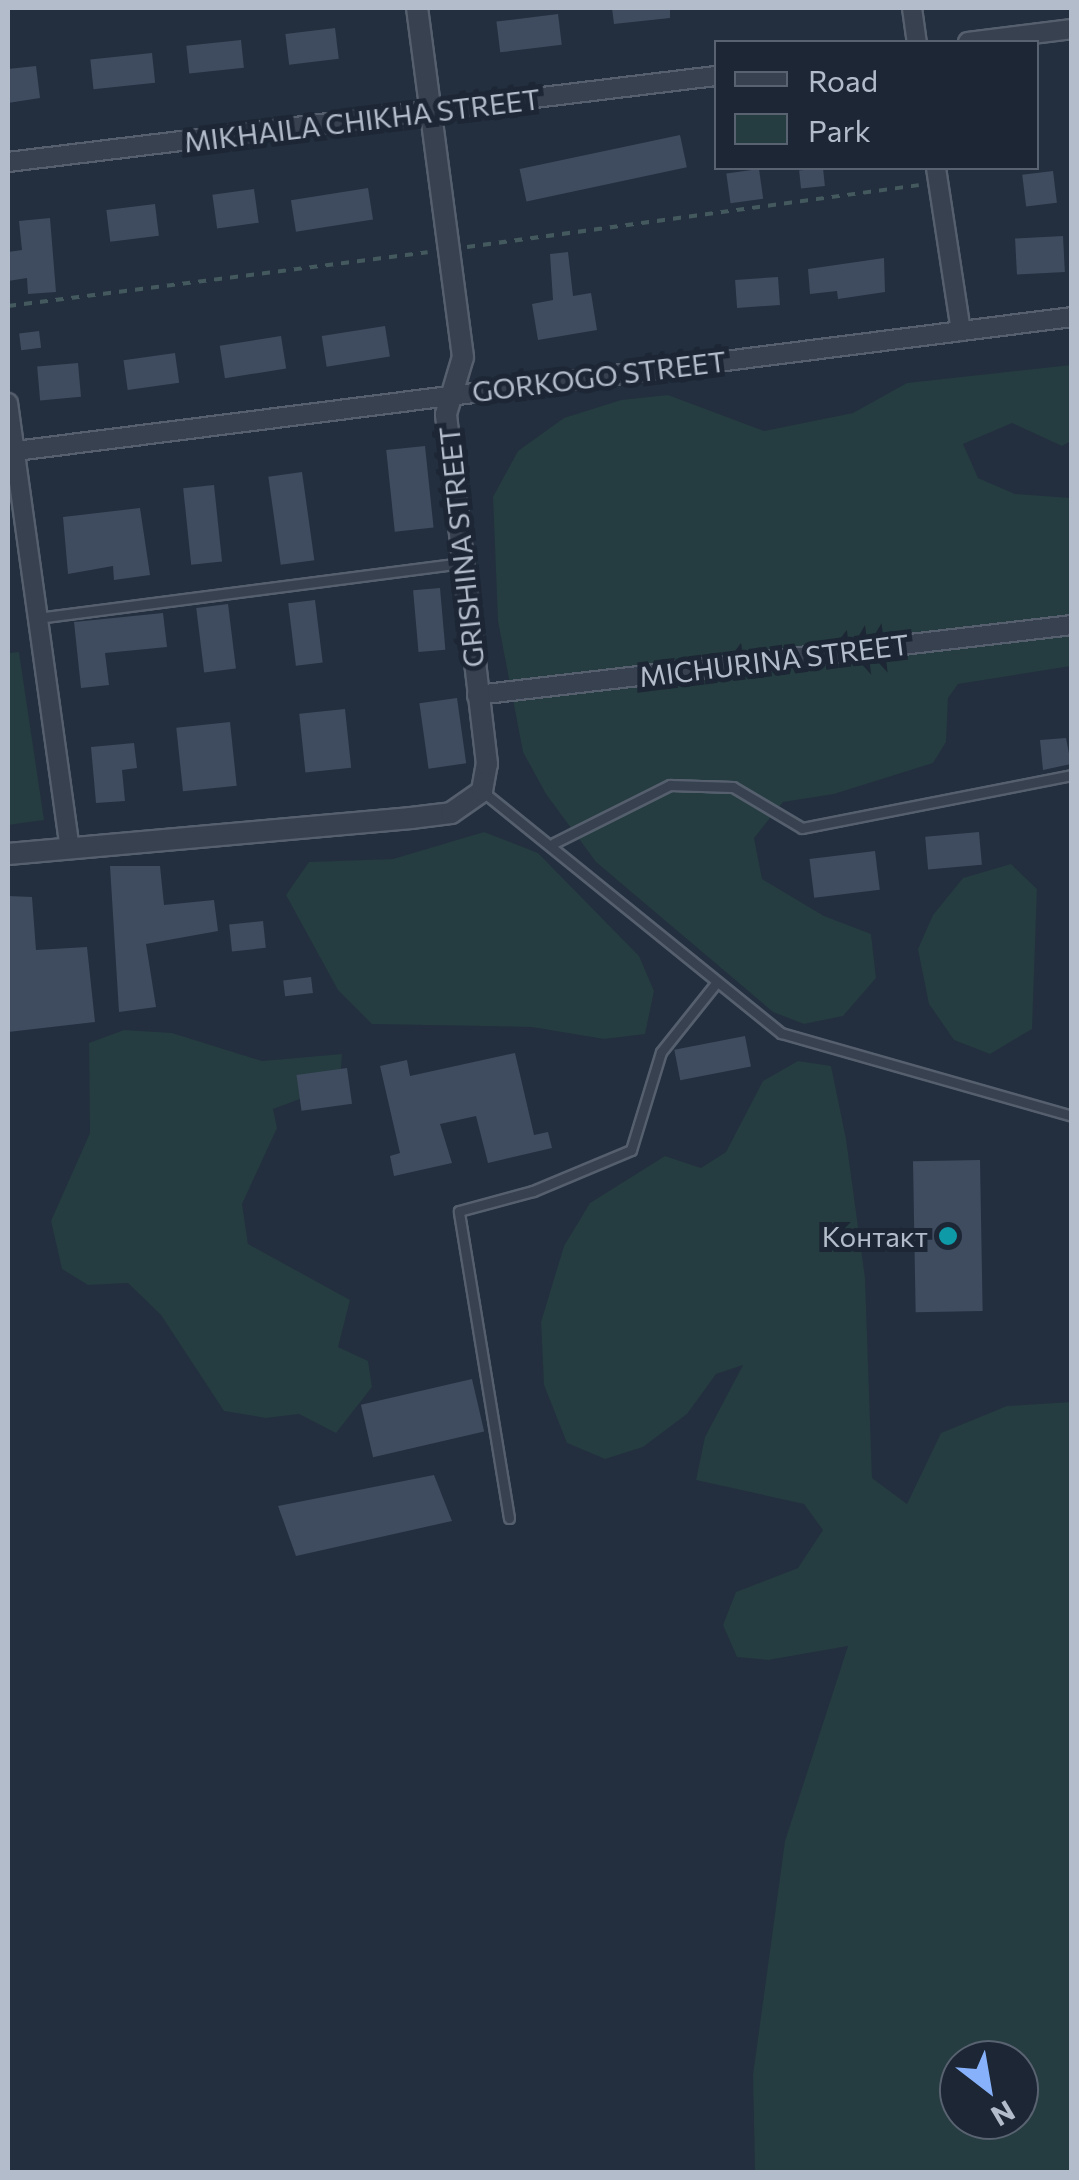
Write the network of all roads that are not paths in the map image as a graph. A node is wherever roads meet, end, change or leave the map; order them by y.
1 (417, 8) edge
2 (912, 8) edge
3 (1072, 29) edge
4 (917, 40) edge
5 (984, 40) edge
6 (714, 76) edge
7 (429, 114) junction
8 (8, 162) edge
9 (937, 175) edge
10 (1072, 317) edge
11 (961, 331) junction
12 (451, 394) junction
13 (8, 404) edge
14 (11, 452) edge
15 (462, 563) junction
16 (38, 618) junction
17 (1072, 625) edge
18 (477, 695) junction
19 (1072, 775) edge
20 (482, 791) junction
21 (554, 843) junction
22 (70, 849) junction
23 (8, 854) edge
24 (716, 984) junction
25 (1072, 1116) edge
26 (509, 1518) dead end

1 - 7 street, GRISHINA STREET
2 - 4 street
3 - 5 street
6 - 7 street, MIKHAILA CHIKHA STREET
7 - 8 street, MIKHAILA CHIKHA STREET
7 - 12 street, GRISHINA STREET
9 - 11 street
10 - 11 street, GORKOGO STREET
11 - 12 street, GORKOGO STREET
12 - 14 street, GORKOGO STREET
12 - 15 street, GRISHINA STREET
13 - 14 street
14 - 16 street
15 - 16 lane
15 - 18 street, GRISHINA STREET
16 - 22 street
17 - 18 street, MICHURINA STREET
18 - 20 street, GRISHINA STREET
19 - 21 lane
20 - 21 lane
20 - 22 street
21 - 24 lane
22 - 23 street
24 - 25 lane
24 - 26 lane

